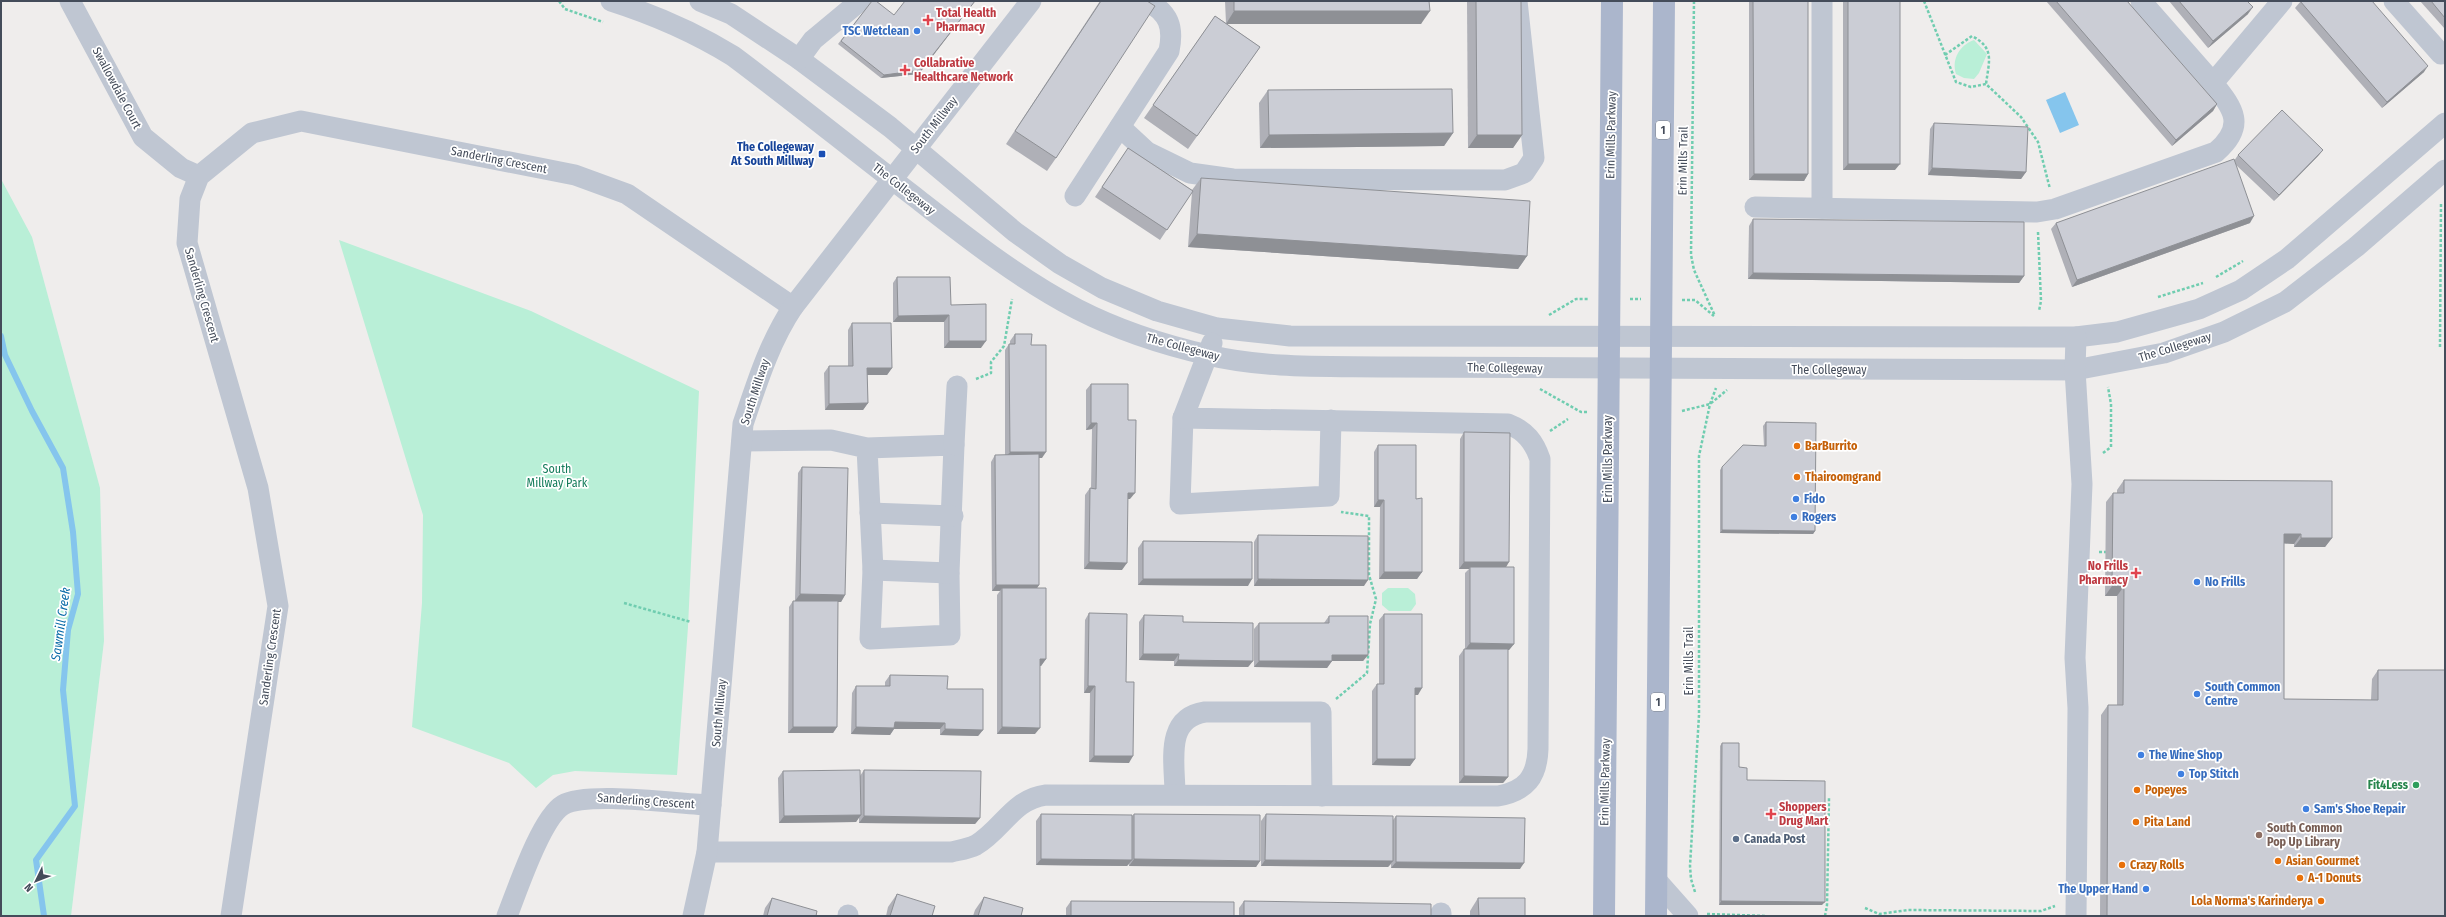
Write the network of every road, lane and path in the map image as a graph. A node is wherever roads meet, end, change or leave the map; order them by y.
1 (70, 1) edge
2 (559, 1) edge
3 (611, 1) edge
4 (700, 1) edge
5 (860, 1) edge
6 (1031, 1) edge
7 (1147, 1) edge
8 (1517, 1) edge
9 (1612, 1) edge
10 (1664, 1) edge
11 (1694, 1) edge
12 (1822, 1) edge
13 (1924, 1) edge
14 (2141, 1) edge
15 (2282, 1) edge
16 (2394, 1) edge
17 (608, 23) dead end
18 (1945, 54) junction
19 (2441, 54) dead end
20 (799, 59) junction
21 (2213, 83) junction
22 (1986, 84) junction
23 (2445, 123) edge
24 (1120, 127) junction
25 (915, 148) junction
26 (2445, 170) edge
27 (199, 176) junction
28 (891, 179) junction
29 (1075, 196) dead end
30 (2441, 203) dead end
31 (1755, 207) dead end
32 (1822, 208) junction
33 (2046, 210) junction
34 (2249, 258) dead end
35 (1012, 299) dead end
36 (1609, 299) junction
37 (2150, 299) dead end
38 (1661, 300) junction
39 (793, 307) junction
40 (2039, 311) dead end
41 (1716, 317) junction
42 (1723, 317) dead end
43 (1545, 318) dead end
44 (1217, 328) junction
45 (1609, 336) junction
46 (1661, 336) junction
47 (2076, 337) junction
48 (2440, 347) dead end
49 (1208, 355) junction
50 (1609, 369) junction
51 (1661, 369) junction
52 (2075, 370) junction
53 (957, 386) joint
54 (2108, 388) dead end
55 (1710, 404) dead end
56 (1183, 418) junction
57 (1331, 420) junction
58 (742, 441) junction
59 (954, 445) junction
60 (867, 448) junction
61 (2103, 453) dead end
62 (1329, 496) junction
63 (870, 513) junction
64 (953, 516) junction
65 (873, 570) junction
66 (950, 572) junction
67 (624, 603) dead end
68 (690, 622) dead end
69 (1320, 712) junction
70 (1175, 794) junction
71 (1322, 796) junction
72 (1829, 798) dead end
73 (711, 805) junction
74 (1822, 844) edge
75 (1828, 844) junction
76 (707, 852) junction
77 (1657, 881) junction
78 (2059, 904) dead end
79 (1865, 908) dead end
80 (1698, 911) edge
81 (231, 916) edge
82 (507, 916) edge
83 (693, 916) edge
84 (1604, 916) edge
85 (1656, 916) edge
86 (1767, 916) edge
87 (1825, 916) edge
88 (2076, 916) edge

1 - 27 street, Swallowdale Court
2 - 17 path
3 - 28 street, The Collegeway
4 - 20 street
5 - 20 street
6 - 25 street, South Millway
7 - 24 street
8 - 24 street
9 - 36 main road, Erin Mills Parkway
10 - 38 main road, 1
11 - 41 path, Erin Mills Trail
12 - 32 street
13 - 18 path
14 - 21 street
15 - 21 street
16 - 19 street
18 - 22 path
18 - 22 path
20 - 25 street
21 - 33 street
22 - 33 path
23 - 47 street
24 - 29 street
25 - 28 street, South Millway
25 - 44 street
26 - 52 street, The Collegeway
27 - 39 street, Sanderling Crescent
27 - 81 street, Sanderling Crescent
28 - 39 street, South Millway
28 - 49 street, The Collegeway
30 - 48 path
31 - 32 street
32 - 33 street
33 - 40 path
34 - 37 path
35 - 53 path
36 - 38 path
36 - 43 path
36 - 45 main road, Erin Mills Parkway
38 - 41 path
38 - 46 main road, 1
39 - 58 street, South Millway
41 - 42 path
44 - 45 street
44 - 49 street
45 - 46 street
45 - 50 main road, Erin Mills Parkway
46 - 47 street
46 - 51 main road, 1
47 - 52 street
49 - 50 street, The Collegeway
49 - 56 street
50 - 51 street, The Collegeway
50 - 84 main road, Erin Mills Parkway
51 - 52 street, The Collegeway
51 - 77 main road, 1
52 - 88 street
53 - 59 street
54 - 61 path
55 - 80 path, Erin Mills Trail
56 - 57 street
56 - 62 street
57 - 62 street
57 - 71 street
58 - 60 street
58 - 73 street, South Millway
59 - 60 street
59 - 64 street
60 - 63 street
62 - 69 path
63 - 64 street
63 - 65 street
64 - 66 street
65 - 66 street
65 - 66 street
67 - 68 path
69 - 70 street
69 - 71 street
70 - 71 street
70 - 76 street
72 - 75 path
73 - 76 street, South Millway
73 - 82 street, Sanderling Crescent
74 - 75 path
75 - 87 path
76 - 83 street, South Millway
77 - 80 street
77 - 85 main road, 1
78 - 79 path
80 - 86 path

